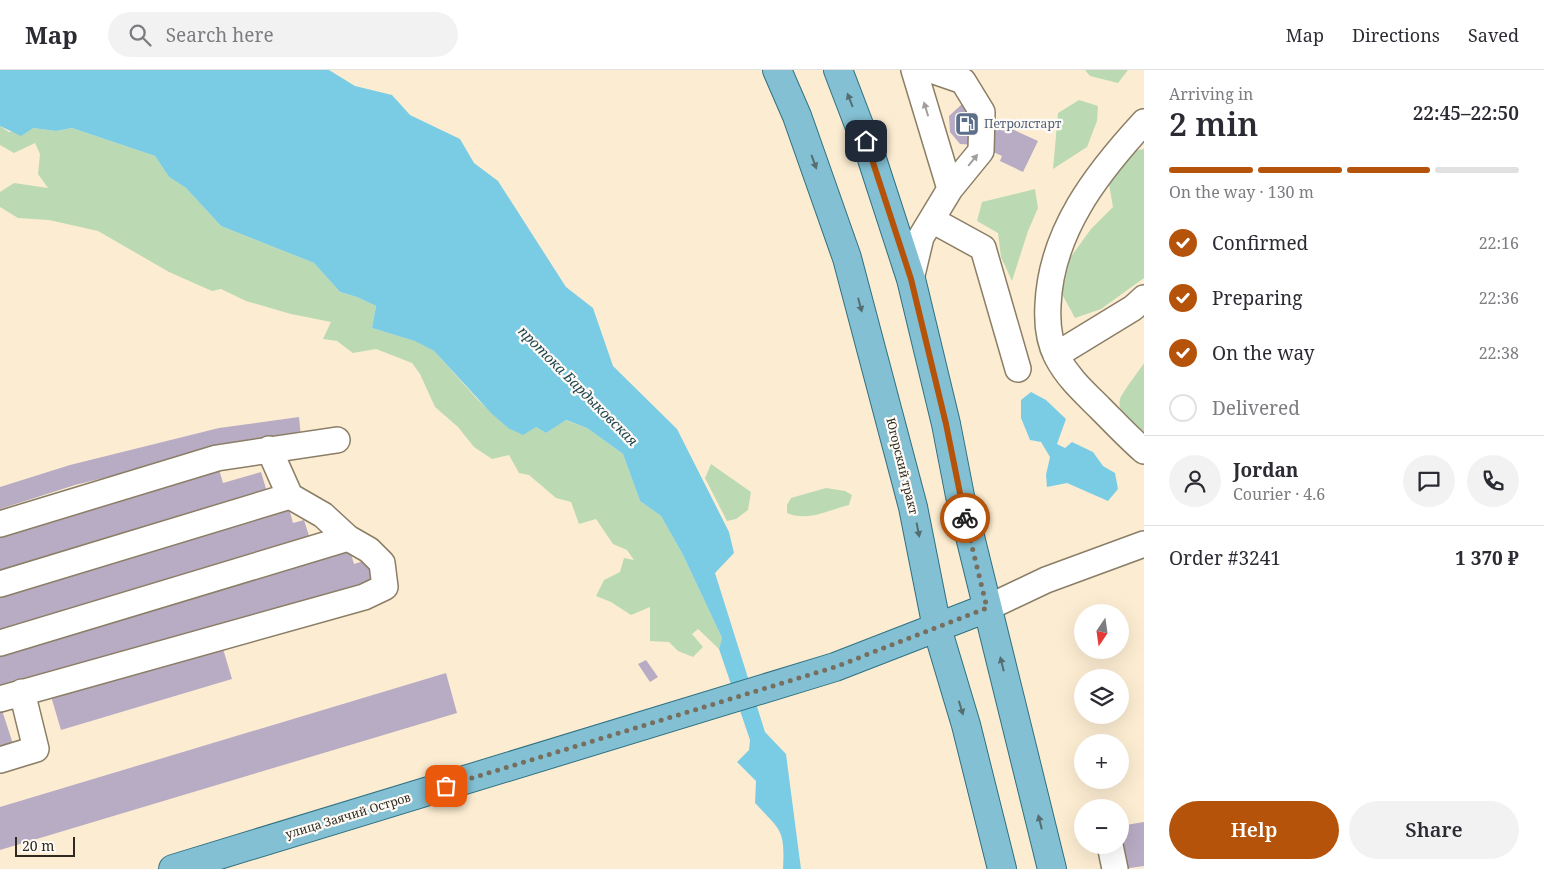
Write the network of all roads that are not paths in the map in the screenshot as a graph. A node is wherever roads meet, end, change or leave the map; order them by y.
1 (778, 70) edge
2 (838, 70) edge
3 (914, 70) edge
4 (931, 70) edge
5 (1144, 122) edge
6 (950, 189) junction
7 (932, 220) junction
8 (911, 279) junction
9 (1144, 298) edge
10 (1056, 355) junction
11 (1018, 369) dead end
12 (337, 440) dead end
13 (269, 449) junction
14 (1144, 451) edge
15 (290, 496) junction
16 (0, 524) edge
17 (348, 538) junction
18 (1144, 544) edge
19 (0, 584) edge
20 (987, 608) junction
21 (937, 628) junction
22 (0, 643) edge
23 (11, 696) edge
24 (0, 760) edge
25 (1112, 854) edge
26 (173, 869) edge
27 (1002, 869) edge
28 (1052, 869) edge
29 (1115, 869) edge

1 -> 21 main road, Югорский тракт
8 -> 2 main road
6 -> 3 street
6 -> 4 street
5 - 10 street
6 - 7 street
7 - 8 street
7 - 11 street
8 - 20 main road
9 - 10 street
10 - 14 street
12 - 13 street
13 - 15 street
13 - 16 street
15 - 17 street
15 - 19 street
17 - 22 street
17 - 23 street
18 - 20 street, улица Заячий Остров
20 - 21 main road, улица Заячий Остров
28 -> 20 main road
21 - 26 main road, улица Заячий Остров
21 -> 27 main road, Югорский тракт
23 - 24 street
25 - 29 street

